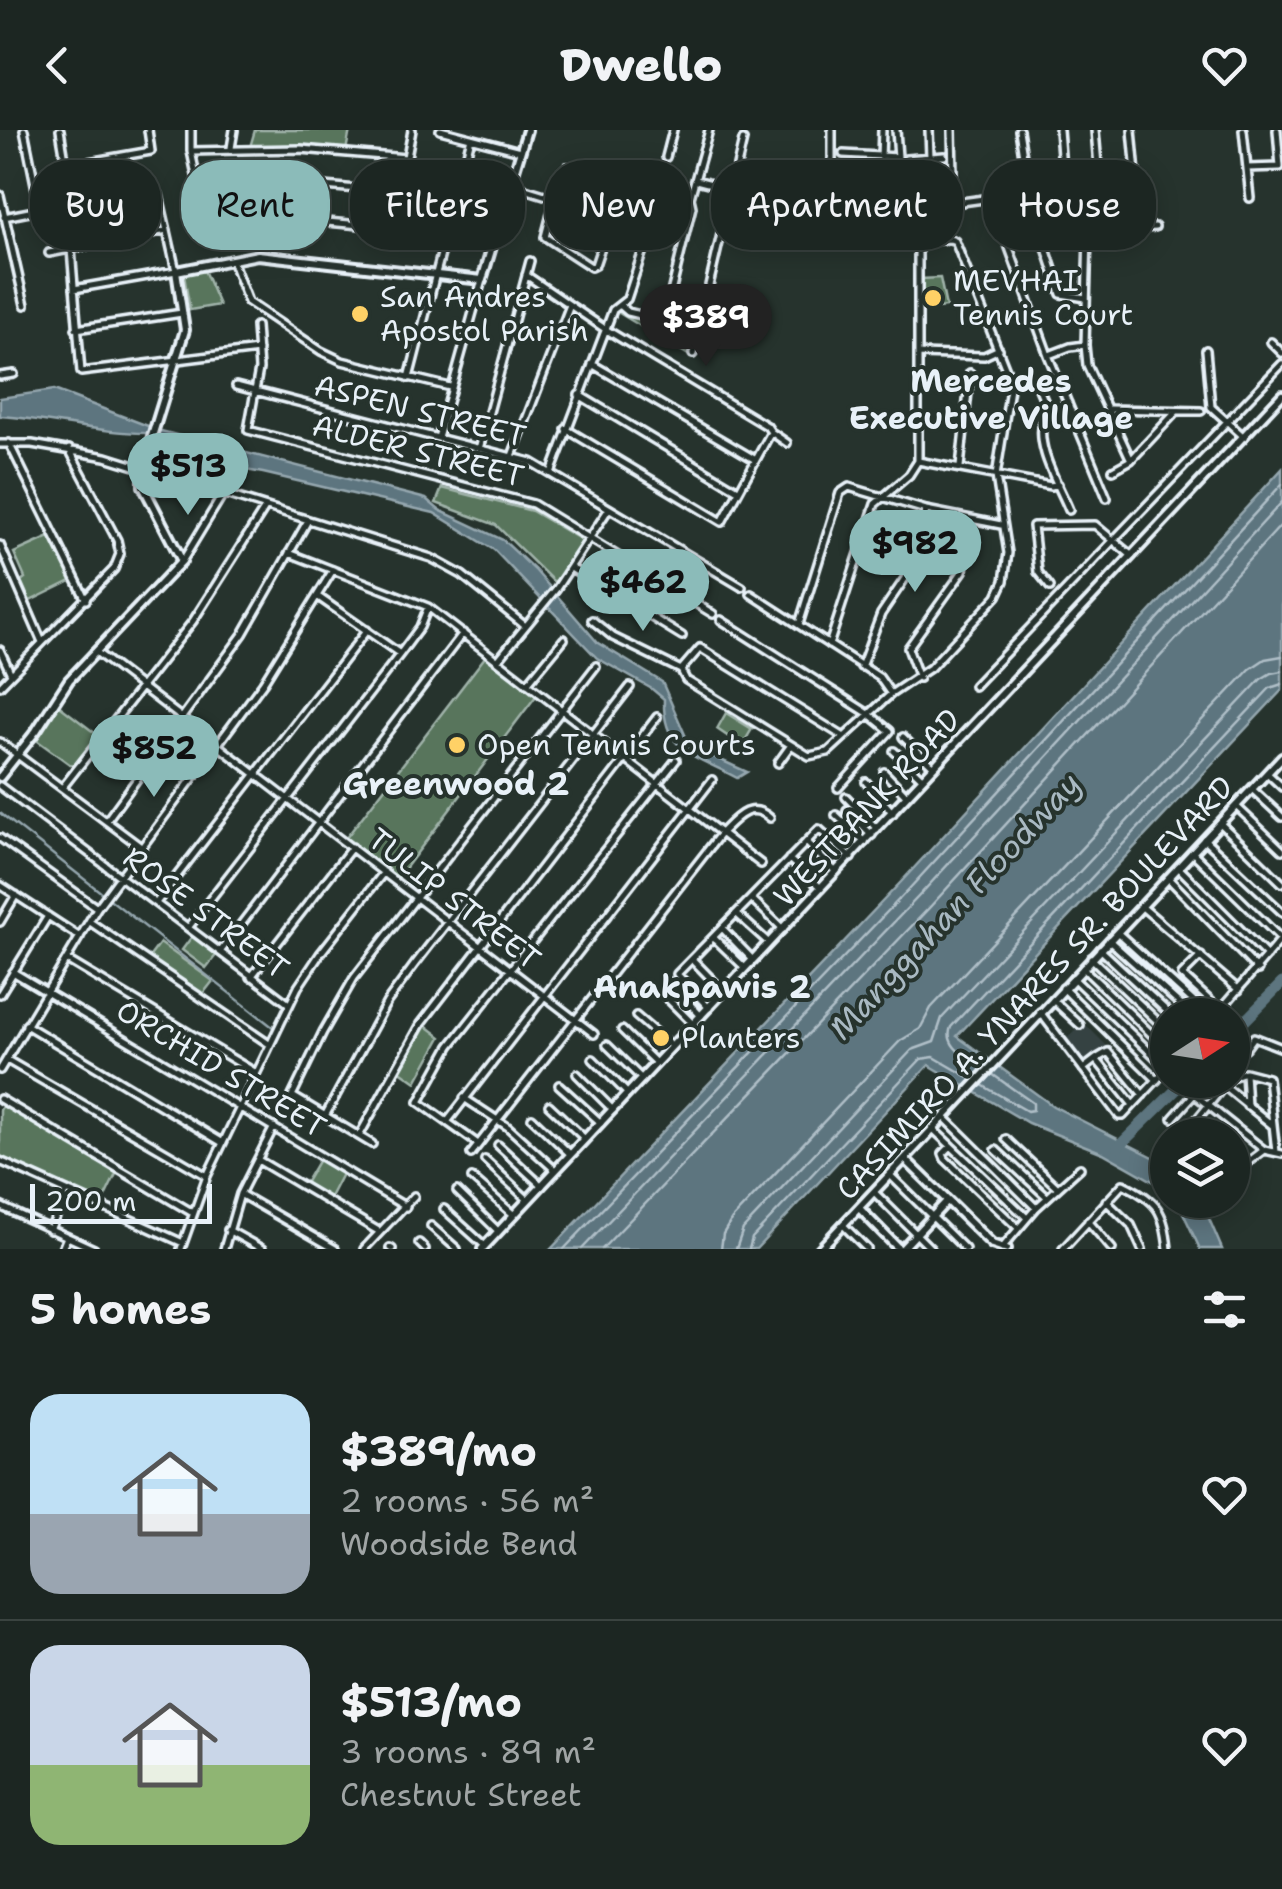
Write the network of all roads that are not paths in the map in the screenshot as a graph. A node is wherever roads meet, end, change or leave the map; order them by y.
1 (24, 130) edge
2 (60, 130) edge
3 (148, 130) edge
4 (192, 130) edge
5 (234, 130) edge
6 (412, 130) edge
7 (440, 130) edge
8 (527, 130) edge
9 (674, 130) edge
10 (710, 130) edge
11 (832, 130) edge
12 (882, 130) edge
13 (896, 130) edge
14 (929, 130) edge
15 (952, 130) edge
16 (1019, 130) edge
17 (1059, 130) edge
18 (1095, 130) edge
19 (1132, 130) edge
20 (1243, 130) edge
21 (1276, 130) edge
22 (471, 138) junction
23 (743, 140) dead end
24 (231, 148) junction
25 (192, 151) junction
26 (520, 151) junction
27 (843, 154) dead end
28 (944, 156) dead end
29 (666, 157) dead end
30 (881, 157) junction
31 (930, 157) junction
32 (406, 158) joint
33 (906, 158) dead end
34 (30, 160) edge
35 (65, 160) edge
36 (100, 160) edge
37 (193, 160) edge
38 (465, 160) edge
39 (517, 160) edge
40 (738, 160) edge
41 (1023, 160) edge
42 (1061, 160) edge
43 (1098, 160) edge
44 (1135, 160) edge
45 (1281, 166) edge
46 (1248, 168) junction
47 (696, 180) junction
48 (711, 184) edge
49 (0, 195) edge
50 (691, 195) edge
51 (554, 198) joint
52 (1250, 198) dead end
53 (161, 206) edge
54 (30, 211) edge
55 (4, 217) junction
56 (168, 230) junction
57 (161, 231) edge
58 (66, 250) edge
59 (71, 250) edge
60 (441, 250) edge
61 (490, 250) edge
62 (643, 250) edge
63 (681, 250) edge
64 (717, 250) edge
65 (917, 250) edge
66 (958, 250) edge
67 (1009, 250) edge
68 (1046, 250) edge
69 (1088, 250) edge
70 (49, 253) dead end
71 (232, 260) junction
72 (530, 261) dead end
73 (176, 271) junction
74 (526, 274) junction
75 (436, 275) junction
76 (482, 280) junction
77 (74, 289) junction
78 (1086, 298) junction
79 (570, 304) junction
80 (25, 305) dead end
81 (620, 305) junction
82 (184, 312) junction
83 (664, 321) junction
84 (256, 326) dead end
85 (76, 329) junction
86 (605, 329) junction
87 (699, 329) junction
88 (1271, 342) dead end
89 (1085, 346) junction
90 (1000, 349) junction
91 (258, 350) junction
92 (1206, 350) dead end
93 (1282, 353) edge
94 (693, 354) dead end
95 (920, 354) junction
96 (1048, 355) junction
97 (174, 360) junction
98 (591, 364) junction
99 (1282, 364) edge
100 (14, 374) dead end
101 (970, 374) dead end
102 (0, 376) edge
103 (410, 378) junction
104 (1037, 384) dead end
105 (236, 386) dead end
106 (450, 388) junction
107 (256, 393) junction
108 (579, 395) junction
109 (1282, 395) edge
110 (1069, 403) junction
111 (1109, 409) junction
112 (1202, 410) dead end
113 (1050, 412) junction
114 (1176, 412) junction
115 (1226, 420) junction
116 (566, 429) junction
117 (771, 432) junction
118 (1244, 436) junction
119 (438, 438) junction
120 (9, 443) junction
121 (787, 443) dead end
122 (0, 444) edge
123 (69, 448) junction
124 (479, 448) junction
125 (512, 456) junction
126 (754, 459) junction
127 (1131, 460) junction
128 (918, 461) junction
129 (960, 467) junction
130 (143, 469) junction
131 (1113, 470) dead end
132 (551, 473) junction
133 (996, 476) junction
134 (1058, 484) junction
135 (738, 490) junction
136 (224, 494) junction
137 (883, 496) junction
138 (1107, 498) dead end
139 (264, 508) junction
140 (608, 510) junction
141 (926, 510) junction
142 (1069, 510) dead end
143 (969, 518) junction
144 (307, 522) junction
145 (1001, 525) junction
146 (590, 540) junction
147 (1114, 541) junction
148 (0, 545) edge
149 (289, 553) junction
150 (1132, 556) junction
151 (182, 561) junction
152 (571, 568) junction
153 (333, 570) junction
154 (1050, 586) dead end
155 (742, 587) dead end
156 (750, 594) dead end
157 (316, 596) junction
158 (86, 600) junction
159 (428, 607) junction
160 (714, 614) dead end
161 (592, 620) dead end
162 (722, 620) dead end
163 (799, 624) junction
164 (524, 625) junction
165 (366, 630) junction
166 (463, 633) junction
167 (682, 636) dead end
168 (564, 639) dead end
169 (42, 642) junction
170 (829, 645) junction
171 (0, 650) edge
172 (96, 652) junction
173 (400, 654) junction
174 (497, 660) junction
175 (596, 666) dead end
176 (861, 667) junction
177 (681, 670) junction
178 (11, 674) junction
179 (919, 678) junction
180 (527, 684) junction
181 (0, 686) edge
182 (142, 686) junction
183 (974, 686) dead end
184 (630, 687) dead end
185 (892, 694) junction
186 (561, 710) junction
187 (869, 714) junction
188 (657, 717) dead end
189 (181, 718) junction
190 (593, 734) junction
191 (844, 737) junction
192 (904, 737) dead end
193 (0, 742) edge
194 (217, 744) junction
195 (791, 744) junction
196 (894, 751) dead end
197 (17, 756) junction
198 (1282, 757) edge
199 (625, 759) junction
200 (676, 760) dead end
201 (778, 764) dead end
202 (936, 768) junction
203 (884, 772) dead end
204 (1267, 773) junction
205 (256, 774) junction
206 (0, 777) edge
207 (712, 780) dead end
208 (924, 780) junction
209 (866, 782) dead end
210 (657, 784) junction
211 (0, 786) edge
212 (62, 788) junction
213 (838, 788) dead end
214 (1282, 788) edge
215 (1252, 789) junction
216 (846, 797) dead end
217 (908, 797) junction
218 (288, 799) junction
219 (1236, 806) junction
220 (689, 808) junction
221 (847, 810) dead end
222 (894, 813) junction
223 (836, 815) dead end
224 (770, 818) dead end
225 (1282, 818) edge
226 (107, 820) junction
227 (1220, 823) junction
228 (321, 824) junction
229 (875, 832) junction
230 (721, 834) junction
231 (0, 838) edge
232 (1204, 839) junction
233 (806, 842) junction
234 (865, 842) junction
235 (141, 847) junction
236 (352, 847) junction
237 (1282, 850) edge
238 (1192, 852) junction
239 (850, 858) junction
240 (790, 859) junction
241 (761, 864) dead end
242 (1178, 867) junction
243 (384, 872) junction
244 (836, 872) junction
245 (120, 876) junction
246 (1168, 878) junction
247 (1282, 883) edge
248 (0, 884) edge
249 (821, 888) junction
250 (16, 896) junction
251 (416, 897) junction
252 (753, 900) junction
253 (156, 903) junction
254 (1141, 906) junction
255 (97, 908) junction
256 (1282, 912) edge
257 (737, 914) junction
258 (48, 916) junction
259 (0, 922) edge
260 (89, 922) junction
261 (447, 922) junction
262 (188, 928) junction
263 (723, 929) junction
264 (784, 929) junction
265 (1117, 932) junction
266 (80, 936) junction
267 (714, 938) junction
268 (1281, 939) edge
269 (1109, 940) junction
270 (770, 944) junction
271 (480, 947) junction
272 (1100, 950) junction
273 (220, 952) junction
274 (1201, 956) junction
275 (1266, 956) junction
276 (1092, 958) junction
277 (692, 959) junction
278 (67, 960) junction
279 (754, 961) junction
280 (1082, 968) junction
281 (746, 969) junction
282 (1258, 970) junction
283 (510, 971) junction
284 (13, 972) junction
285 (250, 976) junction
286 (1073, 978) junction
287 (669, 982) dead end
288 (1063, 988) junction
289 (1239, 990) junction
290 (46, 991) junction
291 (660, 991) dead end
292 (724, 992) junction
293 (0, 994) edge
294 (542, 997) junction
295 (1152, 998) edge
296 (1173, 998) edge
297 (1189, 998) edge
298 (1204, 998) edge
299 (1232, 998) edge
300 (1053, 1000) junction
301 (290, 1004) junction
302 (709, 1008) junction
303 (1040, 1012) junction
304 (1150, 1014) edge
305 (636, 1016) dead end
306 (701, 1016) junction
307 (573, 1021) junction
308 (693, 1024) junction
309 (26, 1025) junction
310 (1080, 1026) dead end
311 (622, 1030) dead end
312 (1150, 1033) edge
313 (594, 1034) dead end
314 (1250, 1042) edge
315 (270, 1044) junction
316 (606, 1044) dead end
317 (672, 1047) junction
318 (1282, 1048) edge
319 (1150, 1052) edge
320 (592, 1059) dead end
321 (1096, 1059) junction
322 (6, 1060) junction
323 (656, 1063) junction
324 (1083, 1069) junction
325 (0, 1070) edge
326 (256, 1073) junction
327 (577, 1074) dead end
328 (1150, 1074) edge
329 (1250, 1074) edge
330 (642, 1079) junction
331 (558, 1086) dead end
332 (1150, 1087) edge
333 (628, 1094) junction
334 (1143, 1095) junction
335 (464, 1098) junction
336 (1190, 1098) edge
337 (1199, 1098) edge
338 (1215, 1098) edge
339 (1242, 1098) edge
340 (1247, 1098) edge
341 (0, 1099) edge
342 (549, 1105) dead end
343 (1133, 1105) junction
344 (1209, 1105) junction
345 (240, 1106) junction
346 (1248, 1106) junction
347 (613, 1110) junction
348 (326, 1116) junction
349 (944, 1117) junction
350 (532, 1118) dead end
351 (1173, 1118) dead end
352 (1198, 1118) edge
353 (497, 1120) junction
354 (446, 1122) junction
355 (601, 1124) junction
356 (1273, 1125) junction
357 (274, 1127) junction
358 (933, 1129) junction
359 (359, 1136) junction
360 (585, 1139) junction
361 (1006, 1139) dead end
362 (222, 1143) junction
363 (372, 1144) dead end
364 (478, 1144) junction
365 (498, 1145) dead end
366 (951, 1146) junction
367 (996, 1150) dead end
368 (1264, 1150) junction
369 (1280, 1153) edge
370 (470, 1154) dead end
371 (570, 1154) junction
372 (905, 1159) junction
373 (258, 1160) junction
374 (486, 1160) dead end
375 (0, 1161) edge
376 (1250, 1161) edge
377 (553, 1168) junction
378 (1080, 1168) dead end
379 (207, 1176) junction
380 (890, 1176) junction
381 (472, 1178) dead end
382 (542, 1186) junction
383 (1058, 1188) junction
384 (457, 1191) dead end
385 (874, 1192) junction
386 (66, 1193) junction
387 (240, 1194) junction
388 (414, 1196) dead end
389 (1047, 1198) junction
390 (528, 1200) junction
391 (1106, 1201) junction
392 (946, 1202) junction
393 (0, 1206) edge
394 (406, 1206) junction
395 (859, 1208) junction
396 (1036, 1208) junction
397 (444, 1209) dead end
398 (193, 1212) junction
399 (514, 1215) junction
400 (932, 1217) junction
401 (1026, 1218) junction
402 (1088, 1221) junction
403 (843, 1225) junction
404 (431, 1226) dead end
405 (1018, 1228) junction
406 (50, 1230) junction
407 (228, 1230) junction
408 (380, 1232) junction
409 (499, 1232) junction
410 (916, 1234) junction
411 (67, 1237) junction
412 (828, 1242) junction
413 (419, 1243) dead end
414 (182, 1246) edge
415 (1066, 1246) edge
416 (484, 1248) edge
417 (1005, 1248) edge
418 (62, 1249) edge
419 (94, 1249) edge
420 (224, 1249) edge
421 (262, 1249) edge
422 (334, 1249) edge
423 (364, 1249) edge
424 (425, 1249) edge
425 (457, 1249) edge
426 (820, 1249) edge
427 (835, 1249) edge
428 (867, 1249) edge
429 (900, 1249) edge
430 (931, 1249) edge
431 (965, 1249) edge
432 (1075, 1249) edge
433 (1112, 1249) edge
434 (1142, 1249) edge
435 (1168, 1249) edge

1 - 34 street
2 - 35 street
3 - 36 street
4 - 25 street
5 - 24 street
6 - 32 street
7 - 22 street
8 - 26 street
9 - 29 street
10 - 47 street
11 - 15 street
12 - 30 street
13 - 30 street
14 - 31 street
16 - 41 street
17 - 42 street
18 - 43 street
19 - 44 street
20 - 46 street
21 - 45 street
22 - 26 street
22 - 38 street
23 - 40 street
24 - 25 street
24 - 32 street
25 - 37 street
26 - 39 street
27 - 30 street
28 - 31 street
31 - 33 street
45 - 46 street
46 - 52 street
47 - 48 street
47 - 50 street
49 - 55 street
51 - 51 street
53 - 56 street
54 - 55 street
55 - 80 street
56 - 57 street
56 - 73 street
58 - 70 street
59 - 77 street
60 - 75 street
61 - 76 street
62 - 81 street
63 - 83 street
64 - 87 street
65 - 95 street
66 - 90 street
67 - 96 street
68 - 78 street
69 - 78 street
71 - 73 street
71 - 75 street
71 - 103 street
72 - 74 street
73 - 77 street
73 - 82 street
74 - 79 street
74 - 124 street
75 - 76 street
75 - 103 street
76 - 106 street
77 - 85 street
78 - 89 street
79 - 86 street
79 - 125 street
81 - 83 street
81 - 86 street
82 - 85 street
82 - 97 street
83 - 87 street
84 - 91 street, ALDER STREET
85 - 97 street
86 - 98 street
86 - 117 street
87 - 94 street
88 - 93 street
89 - 96 street
89 - 111 street
90 - 95 street
90 - 133 street
91 - 97 street
91 - 107 street, ALDER STREET
92 - 115 street
95 - 128 street
96 - 110 street
97 - 130 street
98 - 108 street
98 - 126 street
99 - 115 street
100 - 102 street
101 - 129 street
103 - 106 street
104 - 113 street
105 - 107 street, ASPEN STREET
106 - 119 street
107 - 119 street, ASPEN STREET
107 - 146 street, ALDER STREET
108 - 116 street
108 - 135 street
109 - 118 street, WESTBANK ROAD
110 - 113 street
110 - 138 street
111 - 114 street
111 - 127 street
112 - 114 street
113 - 134 street
114 - 127 street
115 - 118 street
115 - 147 street
116 - 132 street
116 - 135 street
117 - 121 street
117 - 126 street
118 - 150 street, WESTBANK ROAD
119 - 124 street, ASPEN STREET
120 - 122 street
120 - 123 street
120 - 158 street
123 - 130 street
123 - 158 street
124 - 125 street, ASPEN STREET
125 - 132 street, ASPEN STREET
126 - 135 street
127 - 131 street
128 - 129 street
128 - 137 street
129 - 133 street
130 - 136 street
130 - 151 street
132 - 140 street, ASPEN STREET
133 - 134 street
133 - 145 street
134 - 142 street
136 - 139 street
136 - 151 street
137 - 141 street
137 - 163 street
137 - 170 street
139 - 144 street
139 - 182 street
140 - 146 street
140 - 155 street, ASPEN STREET
141 - 143 street
141 - 176 street
143 - 145 street
143 - 179 street
144 - 149 street
144 - 164 street
145 - 179 street
146 - 152 street
146 - 160 street, ALDER STREET
147 - 150 street
147 - 154 street
147 - 183 street
148 - 169 street
149 - 153 street
149 - 189 street
150 - 202 street, WESTBANK ROAD
151 - 172 street
152 - 164 street
152 - 167 street
153 - 157 street
153 - 159 street
156 - 163 street
157 - 165 street
157 - 194 street
158 - 169 street
159 - 166 street
159 - 173 street
161 - 177 street
162 - 187 street
163 - 170 street
164 - 174 street
165 - 173 street
165 - 205 street
166 - 174 street
166 - 228 street
168 - 180 street
169 - 178 street
170 - 176 street
171 - 178 street
172 - 182 street, TULIP STREET
172 - 197 street
173 - 218 street
174 - 180 street
175 - 186 street
176 - 185 street
177 - 191 street
177 - 195 street
178 - 181 street
179 - 185 street
180 - 186 street
182 - 189 street, TULIP STREET
182 - 212 street
184 - 190 street
185 - 187 street
186 - 190 street
186 - 251 street
187 - 191 street
187 - 213 street
188 - 199 street
189 - 194 street, TULIP STREET
189 - 226 street
190 - 199 street
190 - 261 street
191 - 195 street
192 - 202 street
193 - 197 street
194 - 205 street, TULIP STREET
194 - 235 street
195 - 201 street
196 - 208 street
197 - 206 street
197 - 212 street
198 - 204 street, CASIMIRO A. YNARES SR. BOULEVARD
199 - 210 street
199 - 271 street
200 - 210 street
202 - 208 street, WESTBANK ROAD
203 - 217 street
204 - 214 street
204 - 215 street, CASIMIRO A. YNARES SR. BOULEVARD
205 - 218 street, TULIP STREET
205 - 253 street
207 - 220 street
208 - 217 street, WESTBANK ROAD
209 - 222 street
210 - 220 street
210 - 283 street
211 - 245 street, ROSE STREET
212 - 226 street
215 - 219 street, CASIMIRO A. YNARES SR. BOULEVARD
215 - 225 street
216 - 229 street
217 - 222 street, WESTBANK ROAD
218 - 228 street, TULIP STREET
218 - 262 street
219 - 227 street, CASIMIRO A. YNARES SR. BOULEVARD
219 - 237 street
220 - 230 street
220 - 294 street
221 - 229 street
222 - 229 street, WESTBANK ROAD
223 - 234 street
224 - 230 street
226 - 235 street
227 - 232 street, CASIMIRO A. YNARES SR. BOULEVARD
227 - 247 street
228 - 236 street, TULIP STREET
228 - 273 street
229 - 234 street, WESTBANK ROAD
230 - 241 street
230 - 307 street
231 - 255 street
232 - 238 street, CASIMIRO A. YNARES SR. BOULEVARD
232 - 256 street
233 - 239 street
233 - 240 street
233 - 244 street
234 - 239 street, WESTBANK ROAD
235 - 245 street
236 - 243 street, TULIP STREET
236 - 285 street
238 - 242 street, CASIMIRO A. YNARES SR. BOULEVARD
238 - 268 street
239 - 244 street, WESTBANK ROAD
240 - 249 street
240 - 252 street
242 - 246 street, CASIMIRO A. YNARES SR. BOULEVARD
242 - 275 street
243 - 251 street, TULIP STREET
243 - 301 street
244 - 249 street, WESTBANK ROAD
245 - 253 street, ROSE STREET
245 - 255 street
246 - 254 street, CASIMIRO A. YNARES SR. BOULEVARD
246 - 282 street
248 - 250 street
249 - 264 street, WESTBANK ROAD
250 - 258 street
250 - 259 street
251 - 261 street, TULIP STREET
251 - 348 street
252 - 257 street
252 - 264 street
253 - 262 street, ROSE STREET
254 - 265 street, CASIMIRO A. YNARES SR. BOULEVARD
254 - 274 street
255 - 260 street
257 - 263 street
257 - 270 street
258 - 266 street
258 - 284 street
260 - 266 street
260 - 315 street
261 - 271 street, TULIP STREET
261 - 348 street
262 - 273 street, ROSE STREET
263 - 267 street
263 - 279 street
264 - 270 street, WESTBANK ROAD
265 - 269 street, CASIMIRO A. YNARES SR. BOULEVARD
265 - 297 street
266 - 278 street
267 - 277 street
267 - 281 street
268 - 275 street
269 - 272 street, CASIMIRO A. YNARES SR. BOULEVARD
269 - 296 street
270 - 279 street, WESTBANK ROAD
271 - 283 street, TULIP STREET
271 - 359 street
272 - 276 street, CASIMIRO A. YNARES SR. BOULEVARD
272 - 295 street
273 - 285 street, ROSE STREET
274 - 289 street
274 - 298 street
275 - 282 street
276 - 280 street, CASIMIRO A. YNARES SR. BOULEVARD
276 - 304 street
277 - 292 street
277 - 302 street
278 - 290 street
278 - 326 street
279 - 281 street, WESTBANK ROAD
280 - 286 street, CASIMIRO A. YNARES SR. BOULEVARD
280 - 312 street
281 - 292 street, WESTBANK ROAD
282 - 289 street
283 - 294 street, TULIP STREET
283 - 354 street
284 - 290 street, ORCHID STREET
284 - 293 street
285 - 301 street, ROSE STREET
286 - 288 street, CASIMIRO A. YNARES SR. BOULEVARD
286 - 319 street
287 - 306 street
288 - 300 street, CASIMIRO A. YNARES SR. BOULEVARD
288 - 328 street
289 - 299 street
290 - 309 street
290 - 345 street, ORCHID STREET
291 - 308 street
292 - 302 street, WESTBANK ROAD
294 - 307 street, TULIP STREET
294 - 335 street
300 - 303 street, CASIMIRO A. YNARES SR. BOULEVARD
300 - 310 street
301 - 315 street
302 - 306 street, WESTBANK ROAD
303 - 324 street
303 - 349 street, CASIMIRO A. YNARES SR. BOULEVARD
305 - 317 street
306 - 308 street, WESTBANK ROAD
307 - 313 street, TULIP STREET
307 - 353 street
308 - 317 street, WESTBANK ROAD
309 - 322 street
309 - 362 street
311 - 323 street
314 - 318 street
315 - 326 street
316 - 330 street
317 - 323 street, WESTBANK ROAD
320 - 333 street
321 - 324 street
321 - 334 street
321 - 343 street
322 - 325 street
322 - 379 street
323 - 330 street, WESTBANK ROAD
324 - 343 street
326 - 345 street
327 - 347 street
329 - 356 street
330 - 333 street, WESTBANK ROAD
331 - 355 street
332 - 334 street
333 - 347 street, WESTBANK ROAD
334 - 343 street
335 - 353 street
335 - 354 street
336 - 351 street
337 - 344 street
338 - 344 street
339 - 346 street
340 - 346 street
341 - 398 street
342 - 360 street
344 - 352 street
344 - 368 street
345 - 357 street, ORCHID STREET
345 - 362 street
346 - 356 street
347 - 355 street, WESTBANK ROAD
348 - 359 street
349 - 358 street, CASIMIRO A. YNARES SR. BOULEVARD
349 - 396 street
350 - 371 street
353 - 364 street
353 - 377 street
354 - 364 street
355 - 360 street, WESTBANK ROAD
356 - 369 street
357 - 373 street
357 - 394 street, ORCHID STREET
358 - 366 street
358 - 372 street, CASIMIRO A. YNARES SR. BOULEVARD
359 - 363 street
360 - 371 street, WESTBANK ROAD
361 - 383 street
362 - 379 street
364 - 370 street
365 - 382 street
366 - 401 street
366 - 405 street
367 - 389 street
368 - 369 street
368 - 376 street
371 - 377 street, WESTBANK ROAD
372 - 380 street, CASIMIRO A. YNARES SR. BOULEVARD
372 - 392 street
373 - 387 street
373 - 408 street
374 - 390 street
375 - 386 street
377 - 382 street, WESTBANK ROAD
378 - 383 street
379 - 398 street
380 - 385 street, CASIMIRO A. YNARES SR. BOULEVARD
380 - 400 street
381 - 399 street
382 - 390 street, WESTBANK ROAD
383 - 389 street
384 - 409 street
385 - 395 street, CASIMIRO A. YNARES SR. BOULEVARD
385 - 410 street
386 - 406 street
386 - 414 street
387 - 407 street
387 - 422 street
388 - 394 street
389 - 396 street
390 - 399 street, WESTBANK ROAD
391 - 402 street
391 - 434 street
391 - 435 street
392 - 400 street
392 - 417 street
393 - 406 street
394 - 408 street
395 - 403 street, CASIMIRO A. YNARES SR. BOULEVARD
395 - 429 street
396 - 401 street
397 - 416 street
398 - 414 street
399 - 409 street, WESTBANK ROAD
400 - 410 street
400 - 431 street
401 - 405 street
402 - 415 street
402 - 433 street
403 - 412 street, CASIMIRO A. YNARES SR. BOULEVARD
403 - 428 street
404 - 425 street
405 - 417 street
406 - 411 street
407 - 420 street
407 - 421 street
408 - 423 street
409 - 416 street, WESTBANK ROAD
410 - 429 street
410 - 430 street
411 - 418 street
411 - 419 street
412 - 426 street, CASIMIRO A. YNARES SR. BOULEVARD
412 - 427 street
413 - 424 street
415 - 432 street

